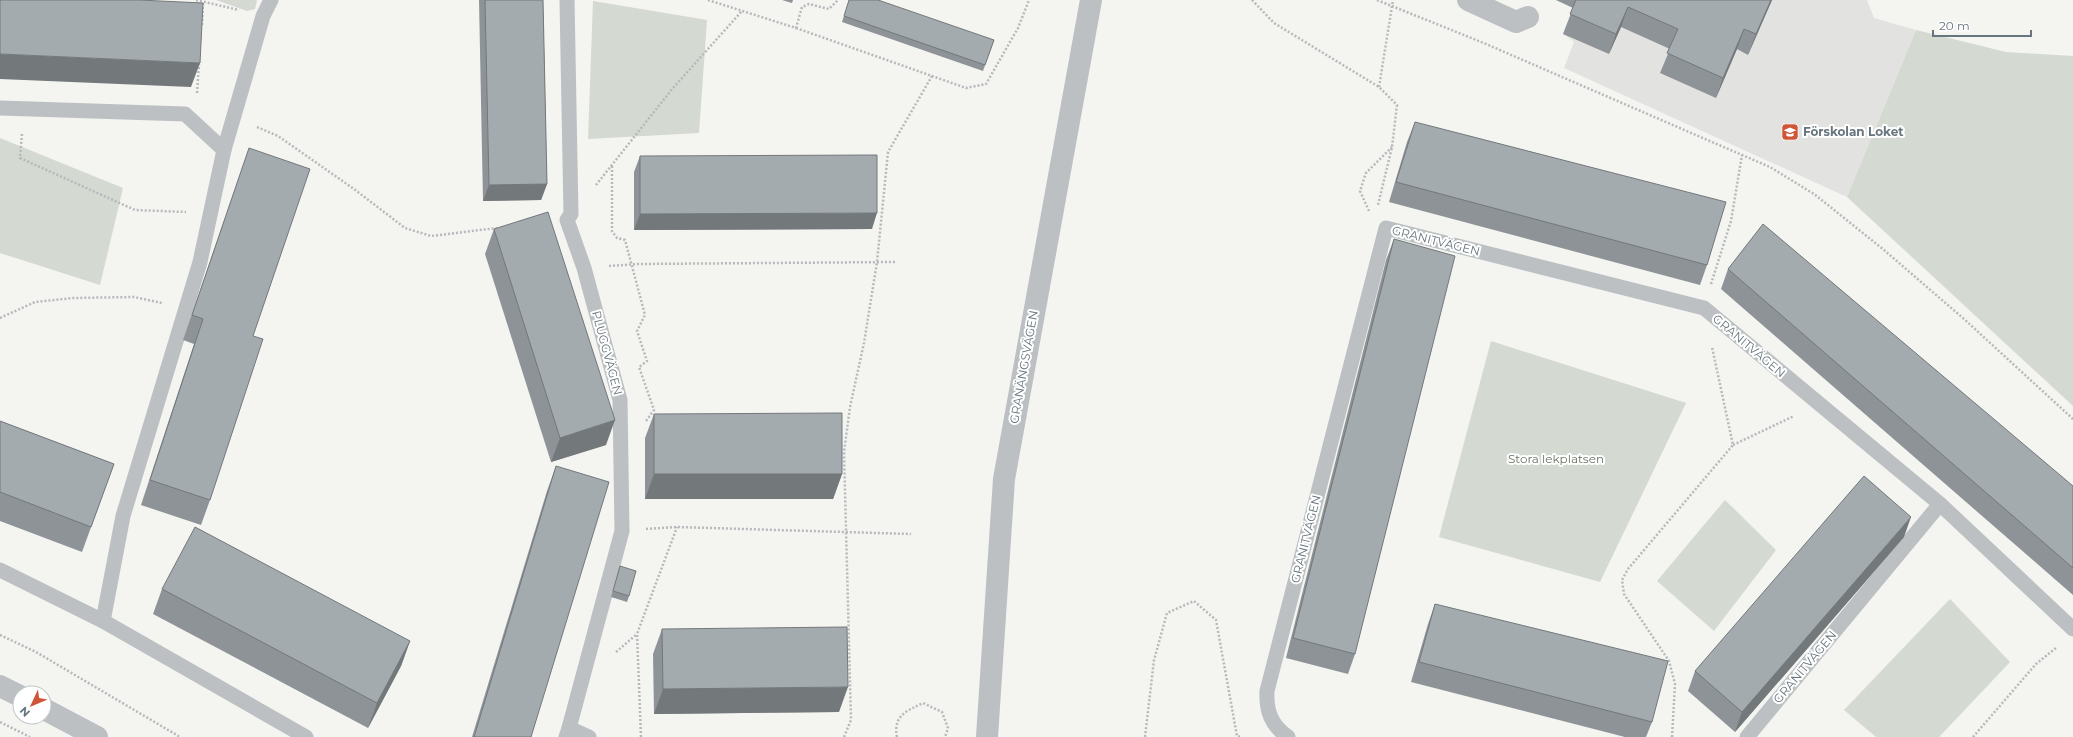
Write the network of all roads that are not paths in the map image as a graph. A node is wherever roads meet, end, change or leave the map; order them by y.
1 (271, 0) edge
2 (567, 0) edge
3 (1091, 0) edge
4 (1468, 0) edge
5 (1528, 16) dead end
6 (0, 108) edge
7 (224, 150) junction
8 (1940, 504) junction
9 (0, 570) edge
10 (103, 620) junction
11 (2073, 630) edge
12 (0, 686) edge
13 (12, 692) edge
14 (52, 713) edge
15 (567, 733) edge
16 (97, 737) edge
17 (306, 737) edge
18 (589, 737) edge
19 (987, 737) edge
20 (1288, 737) edge
21 (1747, 737) edge

1 - 7 lane
2 - 15 lane, PLUGGVÄGEN
3 - 19 street, GRANÄNGSVÄGEN
4 - 5 street
6 - 7 lane
7 - 10 lane
8 - 11 lane, GRANITVÄGEN
8 - 20 lane, GRANITVÄGEN
8 - 21 lane, GRANITVÄGEN
9 - 10 lane
10 - 17 lane
12 - 13 street
14 - 16 street
15 - 18 lane, PLUGGVÄGEN

